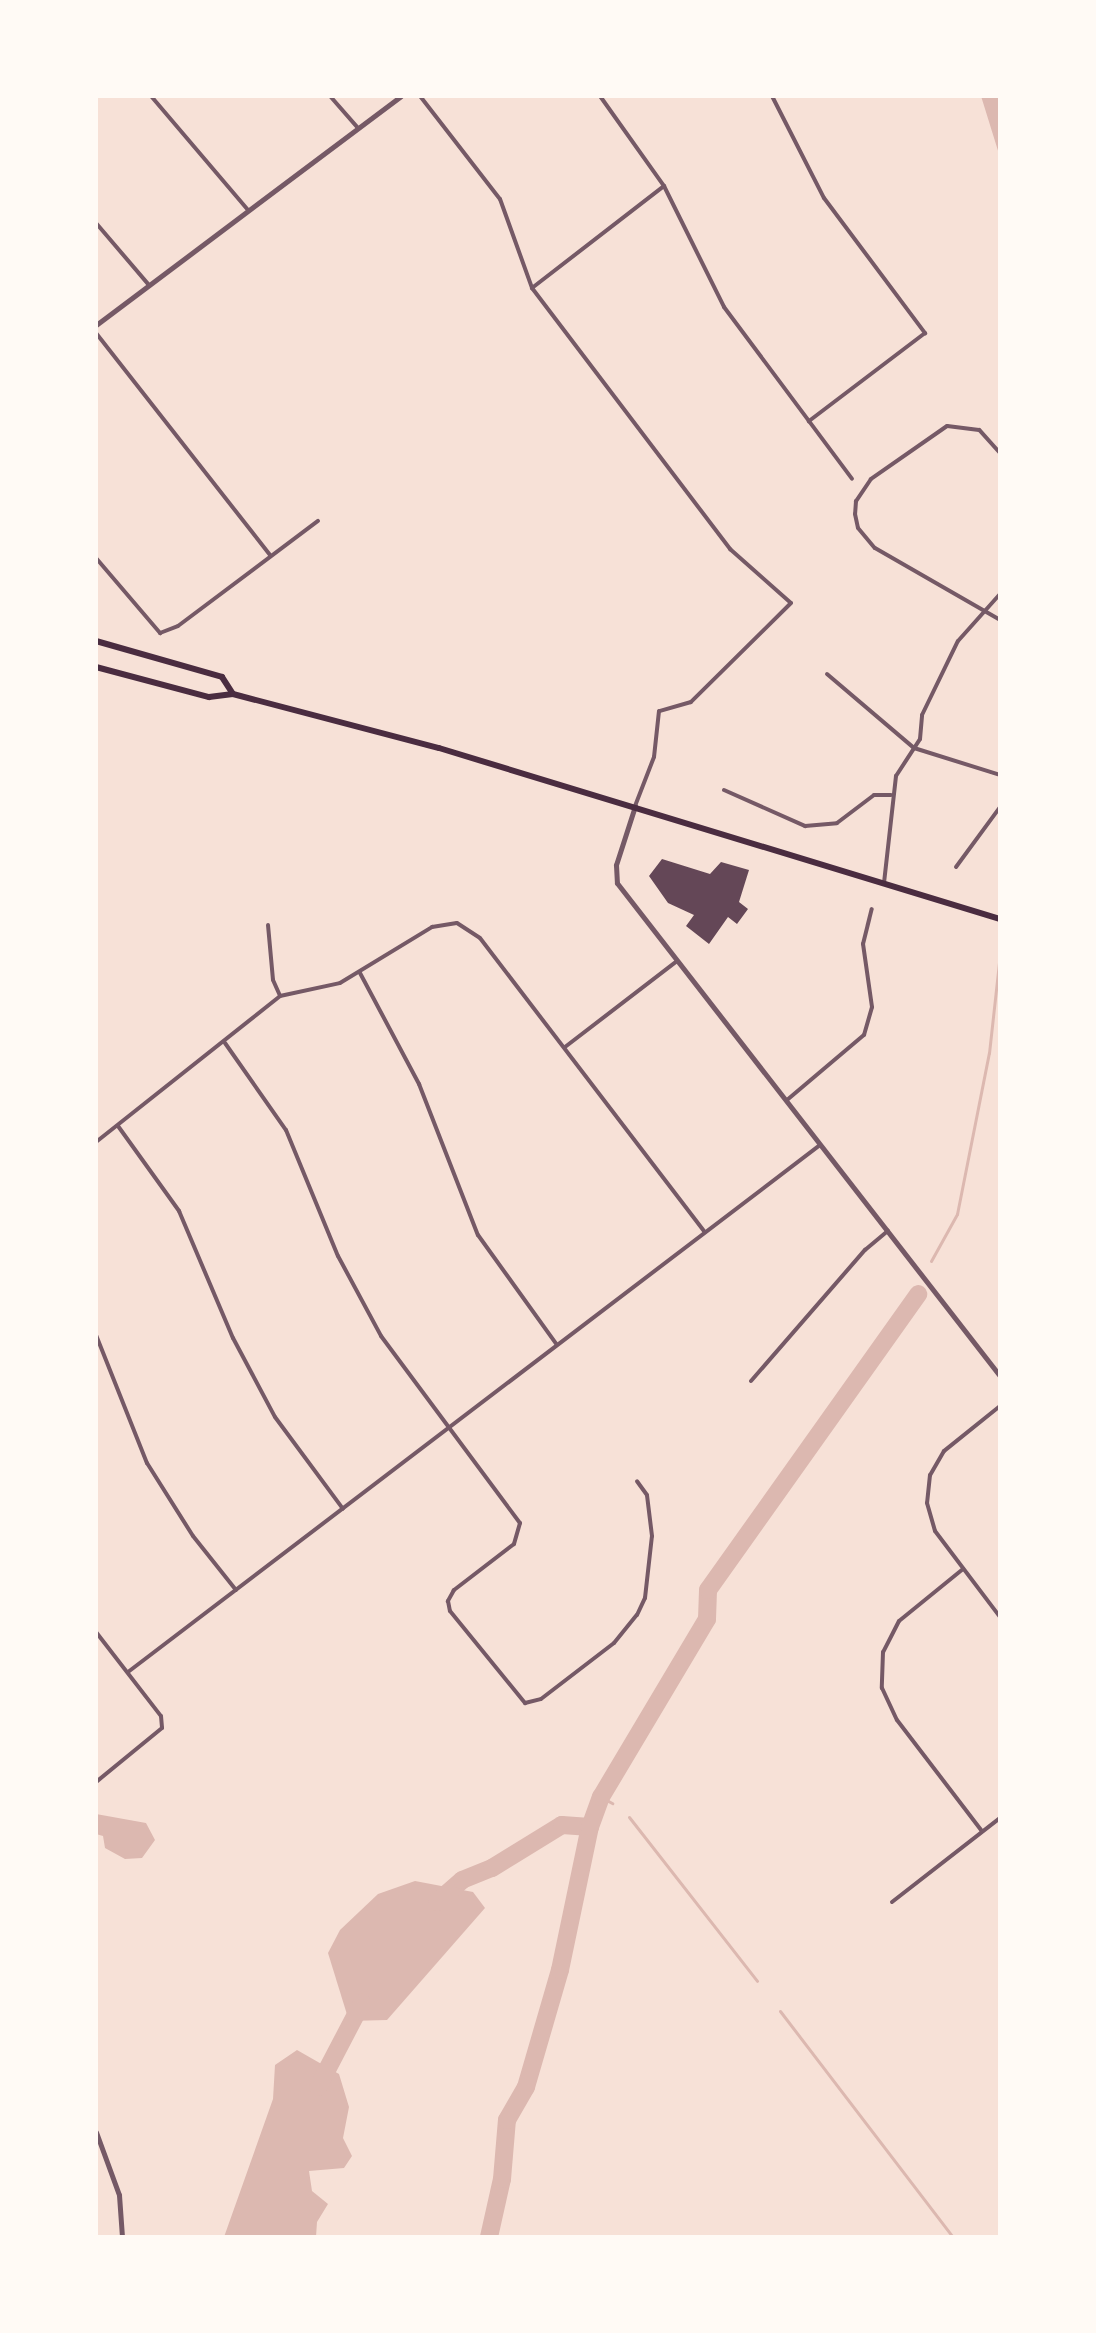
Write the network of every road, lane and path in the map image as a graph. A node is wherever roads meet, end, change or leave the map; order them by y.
1 (151, 96) edge
2 (330, 96) edge
3 (401, 96) edge
4 (420, 96) edge
5 (600, 96) edge
6 (772, 96) edge
7 (358, 128) junction
8 (664, 186) junction
9 (249, 210) junction
10 (96, 223) edge
11 (149, 285) junction
12 (532, 288) junction
13 (96, 325) edge
14 (96, 333) edge
15 (809, 421) junction
16 (1000, 453) edge
17 (852, 479) dead end
18 (318, 521) dead end
19 (271, 556) junction
20 (96, 558) edge
21 (1000, 594) edge
22 (982, 612) junction
23 (1000, 620) edge
24 (96, 641) edge
25 (96, 667) edge
26 (827, 674) dead end
27 (233, 694) junction
28 (914, 748) junction
29 (1000, 775) edge
30 (724, 790) dead end
31 (891, 796) junction
32 (635, 806) junction
33 (1000, 807) edge
34 (956, 867) dead end
35 (884, 883) junction
36 (872, 909) dead end
37 (1000, 919) edge
38 (268, 925) dead end
39 (677, 961) junction
40 (360, 973) junction
41 (280, 996) junction
42 (225, 1043) junction
43 (565, 1047) junction
44 (787, 1100) junction
45 (118, 1126) junction
46 (96, 1142) edge
47 (821, 1144) junction
48 (888, 1231) junction
49 (705, 1232) junction
50 (96, 1335) edge
51 (557, 1345) junction
52 (1000, 1376) edge
53 (751, 1381) dead end
54 (1000, 1406) edge
55 (450, 1427) junction
56 (637, 1481) dead end
57 (343, 1509) junction
58 (963, 1569) junction
59 (236, 1590) junction
60 (1000, 1617) edge
61 (96, 1632) edge
62 (128, 1672) junction
63 (96, 1782) edge
64 (1000, 1818) edge
65 (982, 1831) junction
66 (892, 1902) dead end
67 (96, 2132) edge
68 (122, 2237) edge

1 - 9 street
2 - 7 street
3 - 7 street
4 - 12 street
5 - 8 street
6 - 15 street
7 - 9 street
8 - 12 street
8 - 15 street
9 - 11 street
10 - 11 street
11 - 13 street
12 - 32 street
14 - 19 street
15 - 17 street
16 - 22 street
18 - 19 street
19 - 20 street
21 - 22 street
22 - 23 street
22 - 28 street
24 - 27 main road
25 - 27 main road
26 - 28 street
27 - 32 main road
28 - 29 street
28 - 31 street
30 - 31 street
31 - 35 street
32 - 35 main road
32 - 39 street
33 - 34 street
35 - 37 main road
36 - 44 street
38 - 41 street
39 - 43 street
39 - 44 street
40 - 41 street
40 - 43 street
40 - 51 street
41 - 42 street
42 - 45 street
42 - 55 street
43 - 49 street
44 - 47 street
45 - 46 street
45 - 57 street
47 - 48 street
47 - 49 street
48 - 52 street
48 - 53 street
49 - 51 street
50 - 59 street
51 - 55 street
54 - 58 street
55 - 56 street
55 - 57 street
57 - 59 street
58 - 60 street
58 - 65 street
59 - 62 street
61 - 62 street
62 - 63 street
64 - 65 street
65 - 66 street
67 - 68 street

